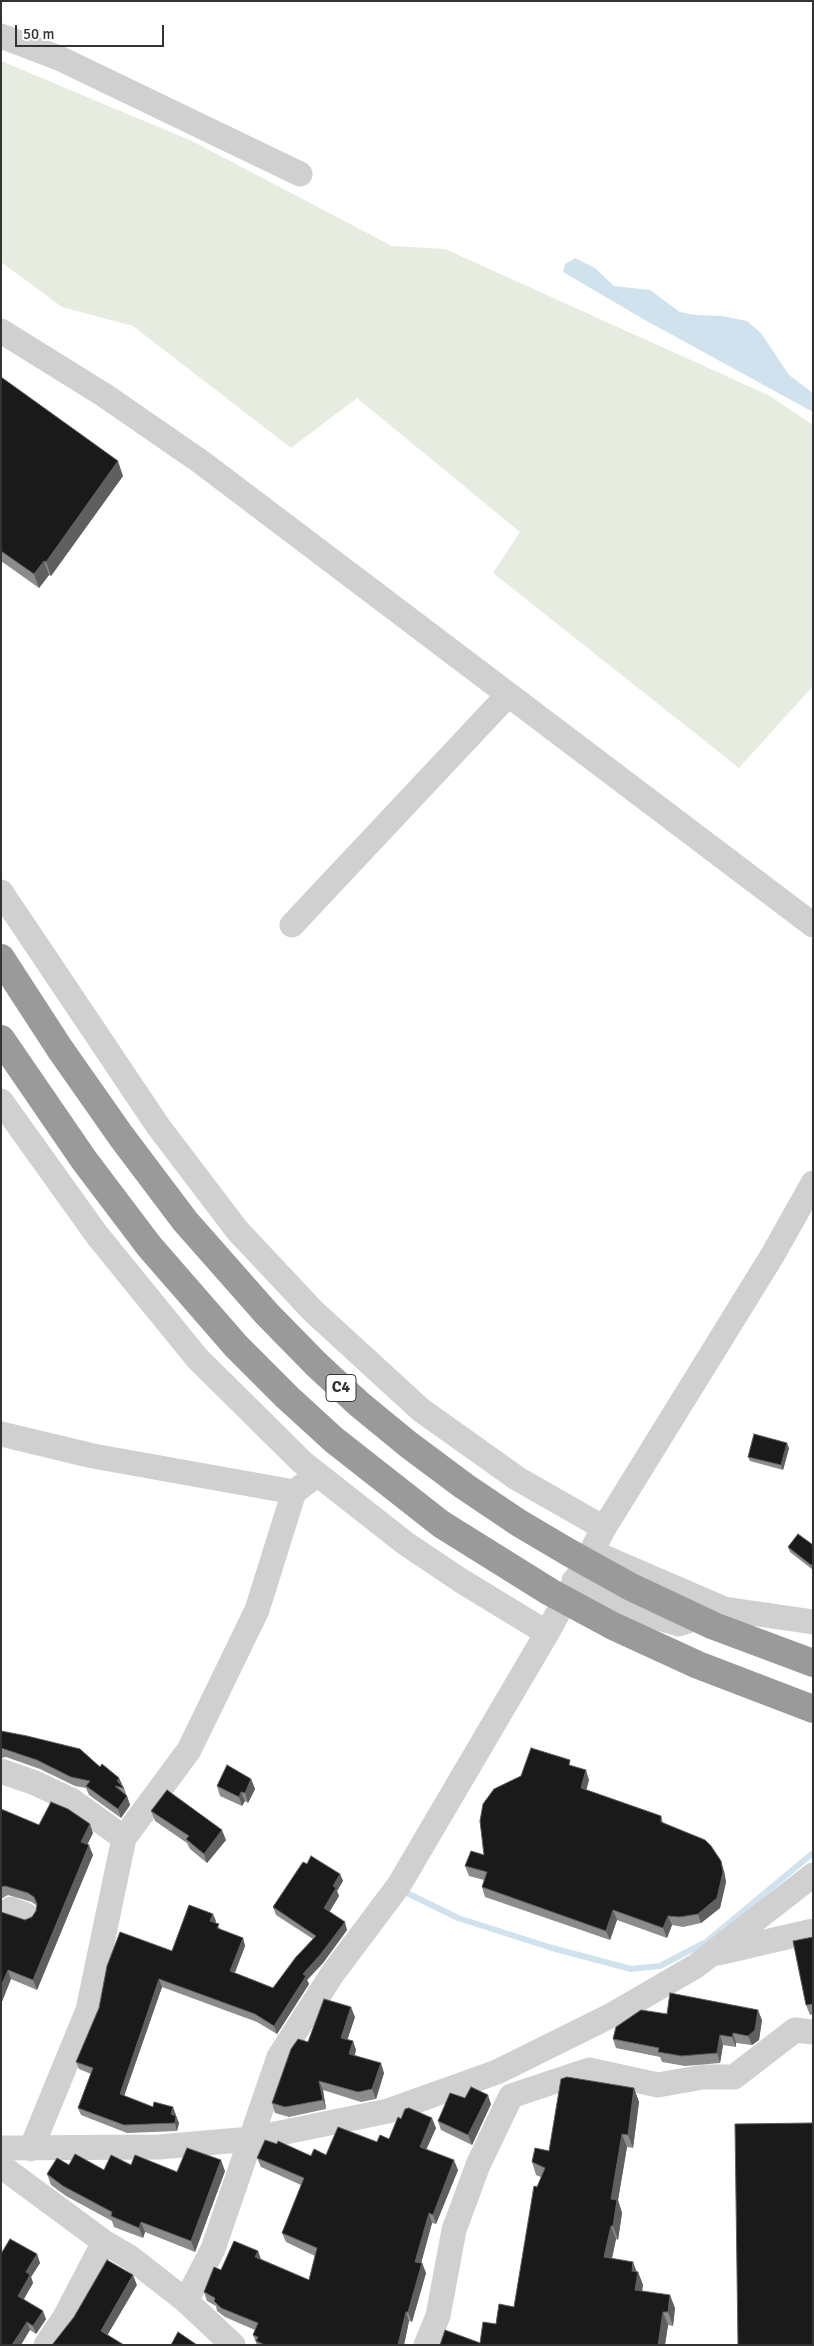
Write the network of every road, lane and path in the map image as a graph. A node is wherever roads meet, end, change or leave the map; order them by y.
1 (1, 36) edge
2 (300, 174) dead end
3 (1, 331) edge
4 (508, 694) junction
5 (5, 905) edge
6 (292, 925) dead end
7 (813, 926) edge
8 (1, 958) edge
9 (1, 1039) edge
10 (1, 1101) edge
11 (813, 1183) edge
12 (1, 1434) edge
13 (317, 1475) junction
14 (294, 1492) junction
15 (604, 1528) junction
16 (592, 1552) junction
17 (574, 1581) junction
18 (724, 1609) junction
19 (813, 1622) edge
20 (547, 1634) junction
21 (813, 1663) edge
22 (813, 1709) edge
23 (1, 1771) edge
24 (124, 1838) junction
25 (813, 1875) edge
26 (813, 1932) edge
27 (710, 1954) junction
28 (813, 2032) edge
29 (251, 2139) junction
30 (1, 2148) edge
31 (31, 2149) junction
32 (1, 2166) edge
33 (104, 2242) junction
34 (186, 2301) junction
35 (222, 2341) edge
36 (46, 2345) edge
37 (426, 2345) edge

1 - 2 street
3 - 4 street
4 - 6 street
4 - 7 street
5 - 15 street
8 - 21 highway, C4, bridge
9 - 22 highway, C4, bridge
10 - 13 street
11 - 15 street
12 - 14 street
13 - 14 street
13 - 20 street
14 - 24 street
15 - 16 street
16 - 17 street
16 - 18 street
17 - 18 street
17 - 20 street
18 - 19 street
20 - 29 street
23 - 24 street
24 - 31 street
25 - 27 street
26 - 27 street
27 - 29 street
28 - 37 street
29 - 31 street
29 - 34 street
30 - 31 street
32 - 33 street
33 - 34 street
33 - 36 street
34 - 35 street

